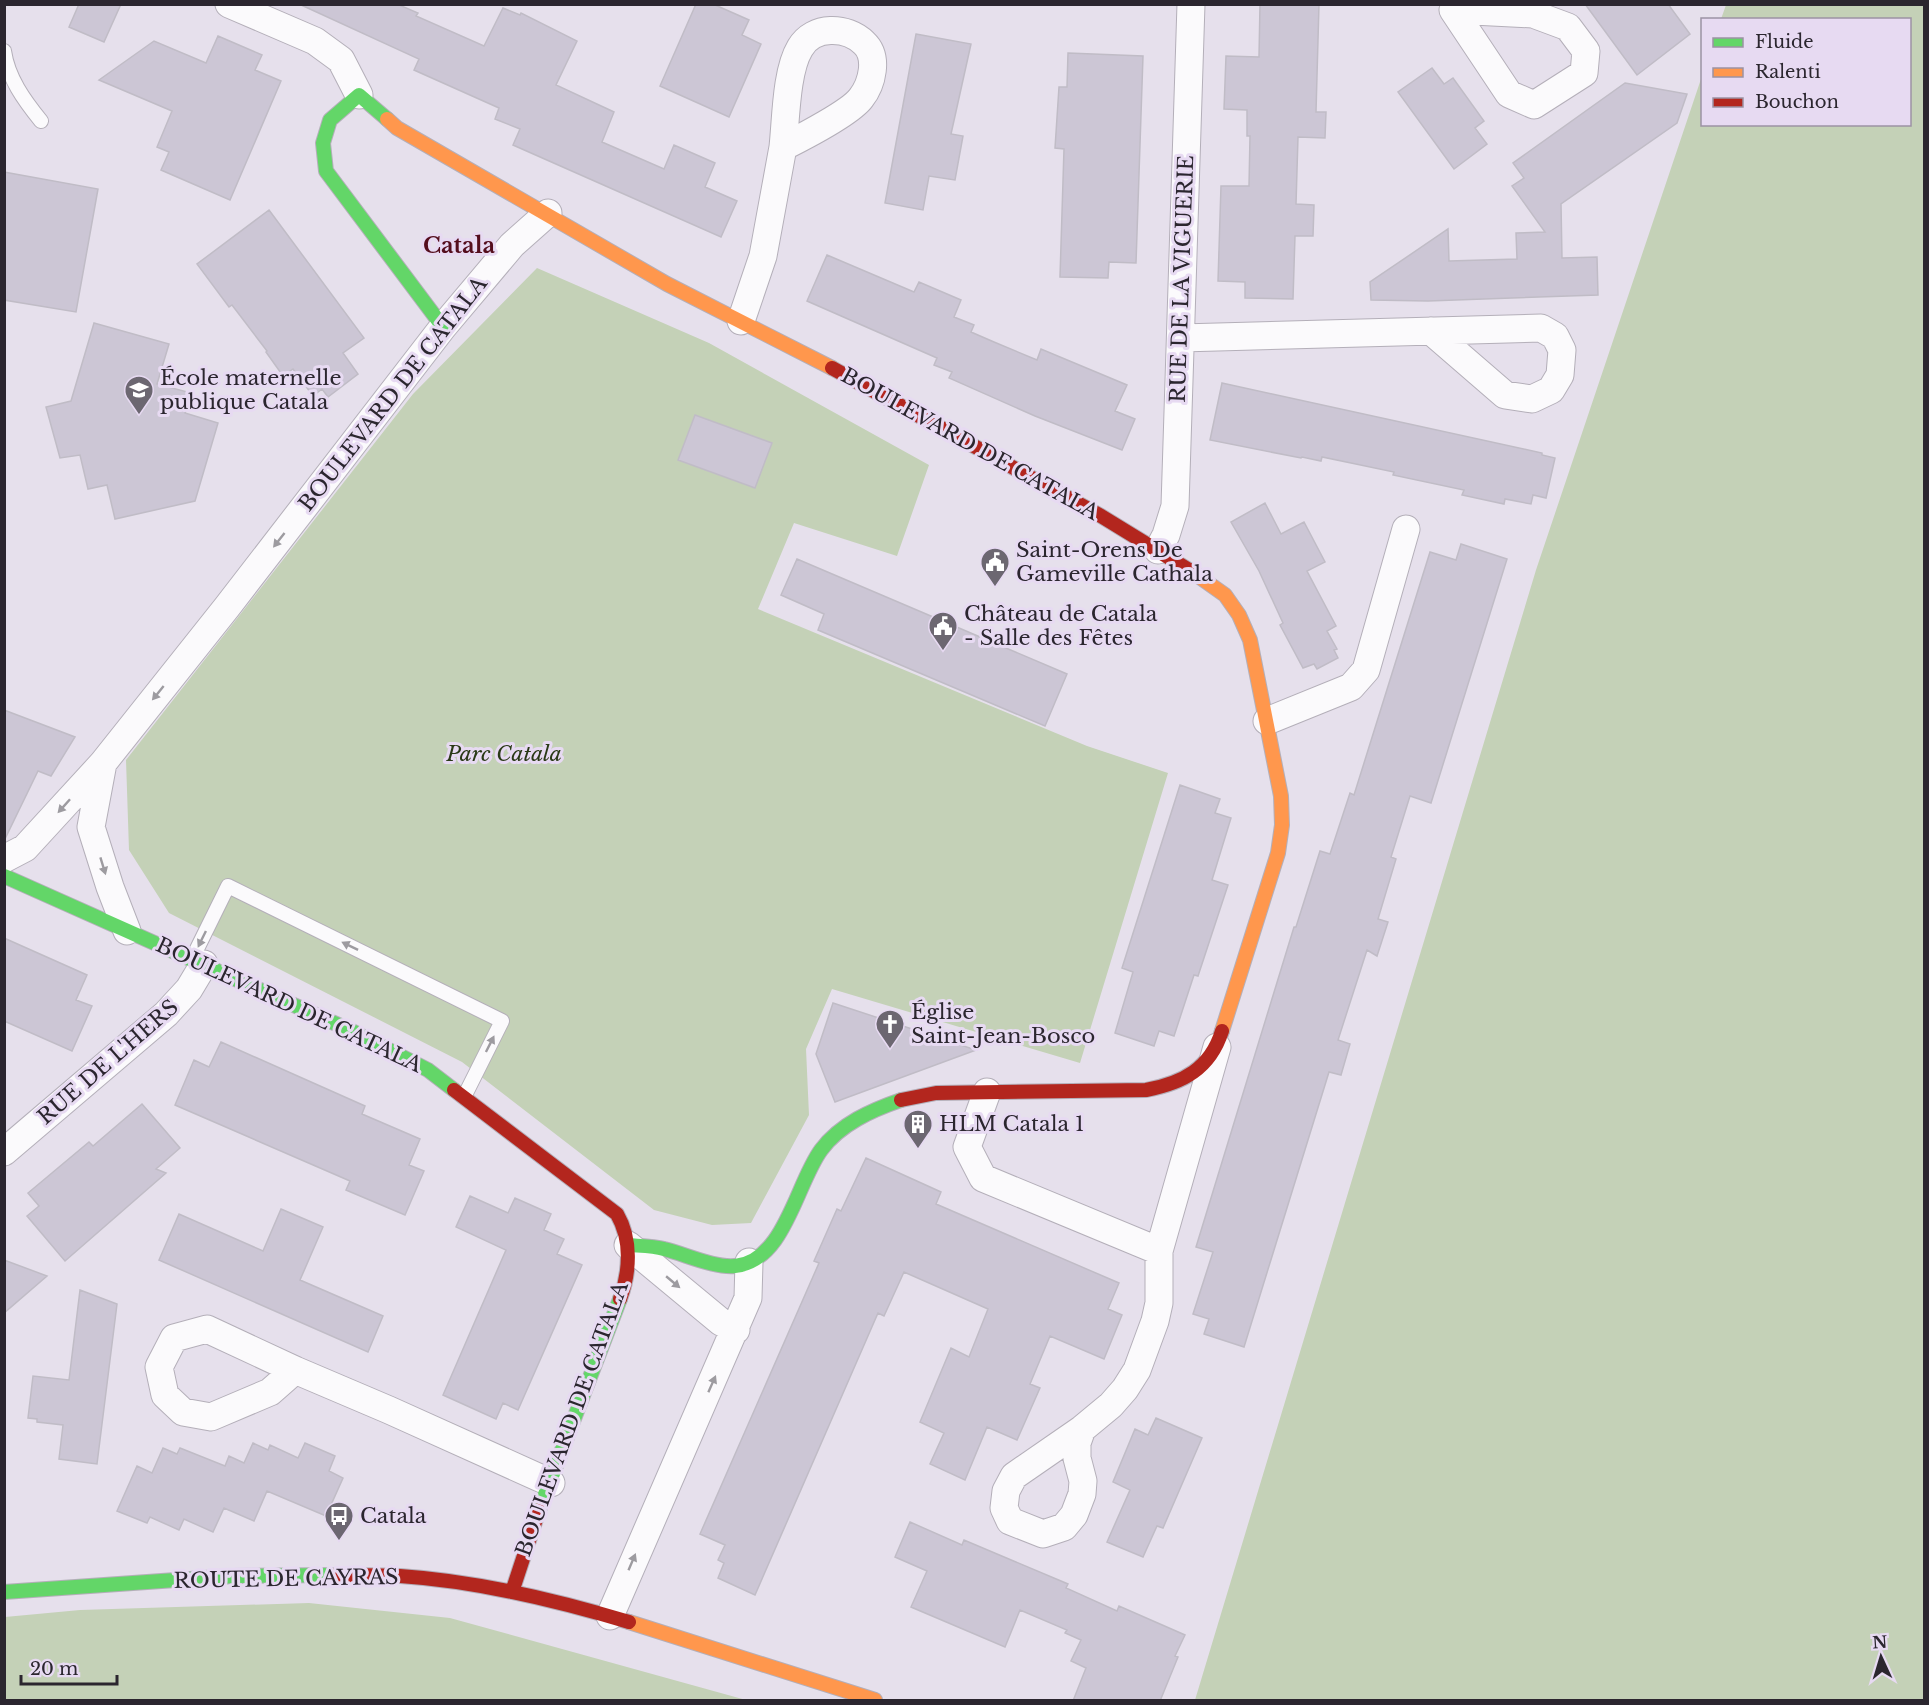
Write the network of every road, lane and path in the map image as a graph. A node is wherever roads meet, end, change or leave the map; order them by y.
1 (229, 4) edge
2 (1189, 6) edge
3 (1451, 7) edge
4 (4, 51) edge
5 (359, 95) junction
6 (41, 121) dead end
7 (783, 147) dead end
8 (548, 213) junction
9 (741, 321) junction
10 (443, 327) junction
11 (1431, 332) dead end
12 (1181, 338) junction
13 (1406, 529) dead end
14 (1158, 550) junction
15 (1267, 721) junction
16 (103, 763) junction
17 (4, 859) edge
18 (4, 876) edge
19 (128, 931) junction
20 (198, 962) junction
21 (1218, 1043) junction
22 (987, 1092) junction
23 (464, 1097) junction
24 (4, 1152) edge
25 (628, 1245) junction
26 (1159, 1251) junction
27 (749, 1262) junction
28 (736, 1330) junction
29 (295, 1370) junction
30 (1082, 1429) dead end
31 (551, 1483) junction
32 (4, 1592) edge
33 (512, 1592) junction
34 (610, 1616) junction
35 (875, 1701) edge

1 - 5 street
2 - 12 street, RUE DE LA VIGUERIE
3 - 3 street
4 - 6 lane
5 - 8 street
5 - 10 street
7 - 9 street
8 - 9 street, BOULEVARD DE CATALA
8 - 10 street, BOULEVARD DE CATALA
9 - 14 street, BOULEVARD DE CATALA
10 -> 16 street, BOULEVARD DE CATALA
11 - 12 street
12 - 14 street, RUE DE LA VIGUERIE
13 - 15 street
14 - 15 street, BOULEVARD DE CATALA
15 - 21 street, BOULEVARD DE CATALA
16 -> 17 street, BOULEVARD DE CATALA
16 -> 19 street, BOULEVARD DE CATALA
18 - 19 street
19 - 20 street, BOULEVARD DE CATALA
20 - 23 street, BOULEVARD DE CATALA
23 -> 20 lane
20 - 24 street, RUE DE L'HERS
21 - 22 street, BOULEVARD DE CATALA
21 - 26 street
22 - 26 street
22 - 27 street, BOULEVARD DE CATALA
23 - 25 street, BOULEVARD DE CATALA
25 - 27 street
25 -> 28 street, BOULEVARD DE CATALA
25 - 31 street, BOULEVARD DE CATALA
26 - 30 street
27 - 28 street
34 -> 28 street
29 - 29 street
29 - 31 street
31 - 33 street, BOULEVARD DE CATALA
32 - 33 street, ROUTE DE CAYRAS
33 - 34 street, ROUTE DE CAYRAS
34 - 35 street, ROUTE DE CAYRAS

